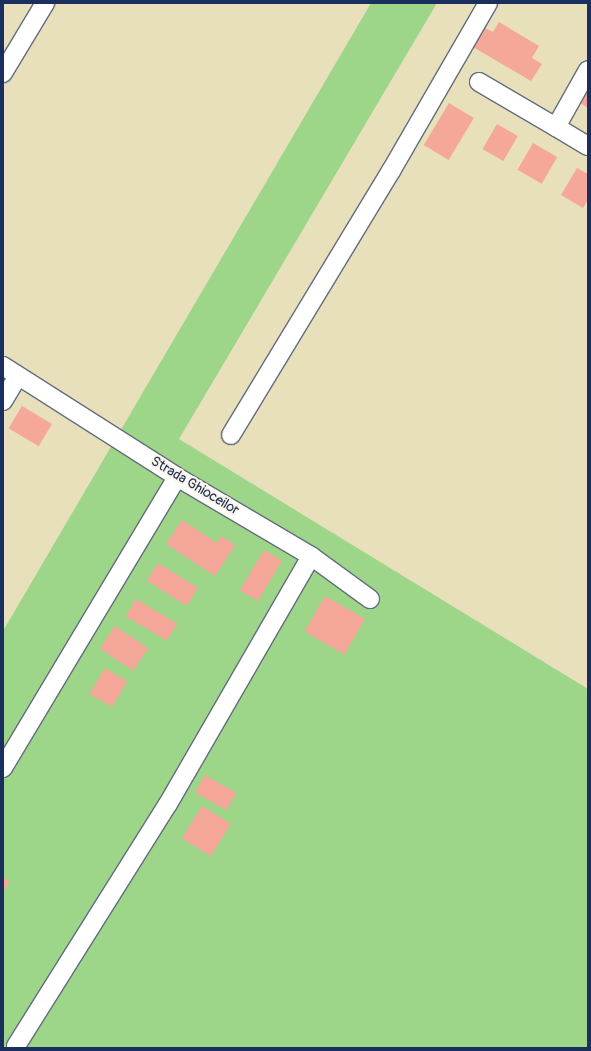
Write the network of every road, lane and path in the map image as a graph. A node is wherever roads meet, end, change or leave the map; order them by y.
1 (45, 3) edge
2 (488, 3) edge
3 (588, 70) edge
4 (3, 73) edge
5 (479, 82) dead end
6 (556, 127) junction
7 (588, 146) edge
8 (10, 371) edge
9 (3, 401) edge
10 (231, 435) dead end
11 (178, 477) junction
12 (311, 556) junction
13 (370, 599) dead end
14 (3, 768) edge
15 (16, 1046) dead end

1 - 4 street
2 - 10 street
3 - 6 street
5 - 6 street
6 - 7 street
8 - 9 street, Strada Ghioceilor
8 - 11 street, Strada Ghioceilor
11 - 12 street, Strada Ghioceilor
11 - 14 street
12 - 13 street, Strada Ghioceilor
12 - 15 street

